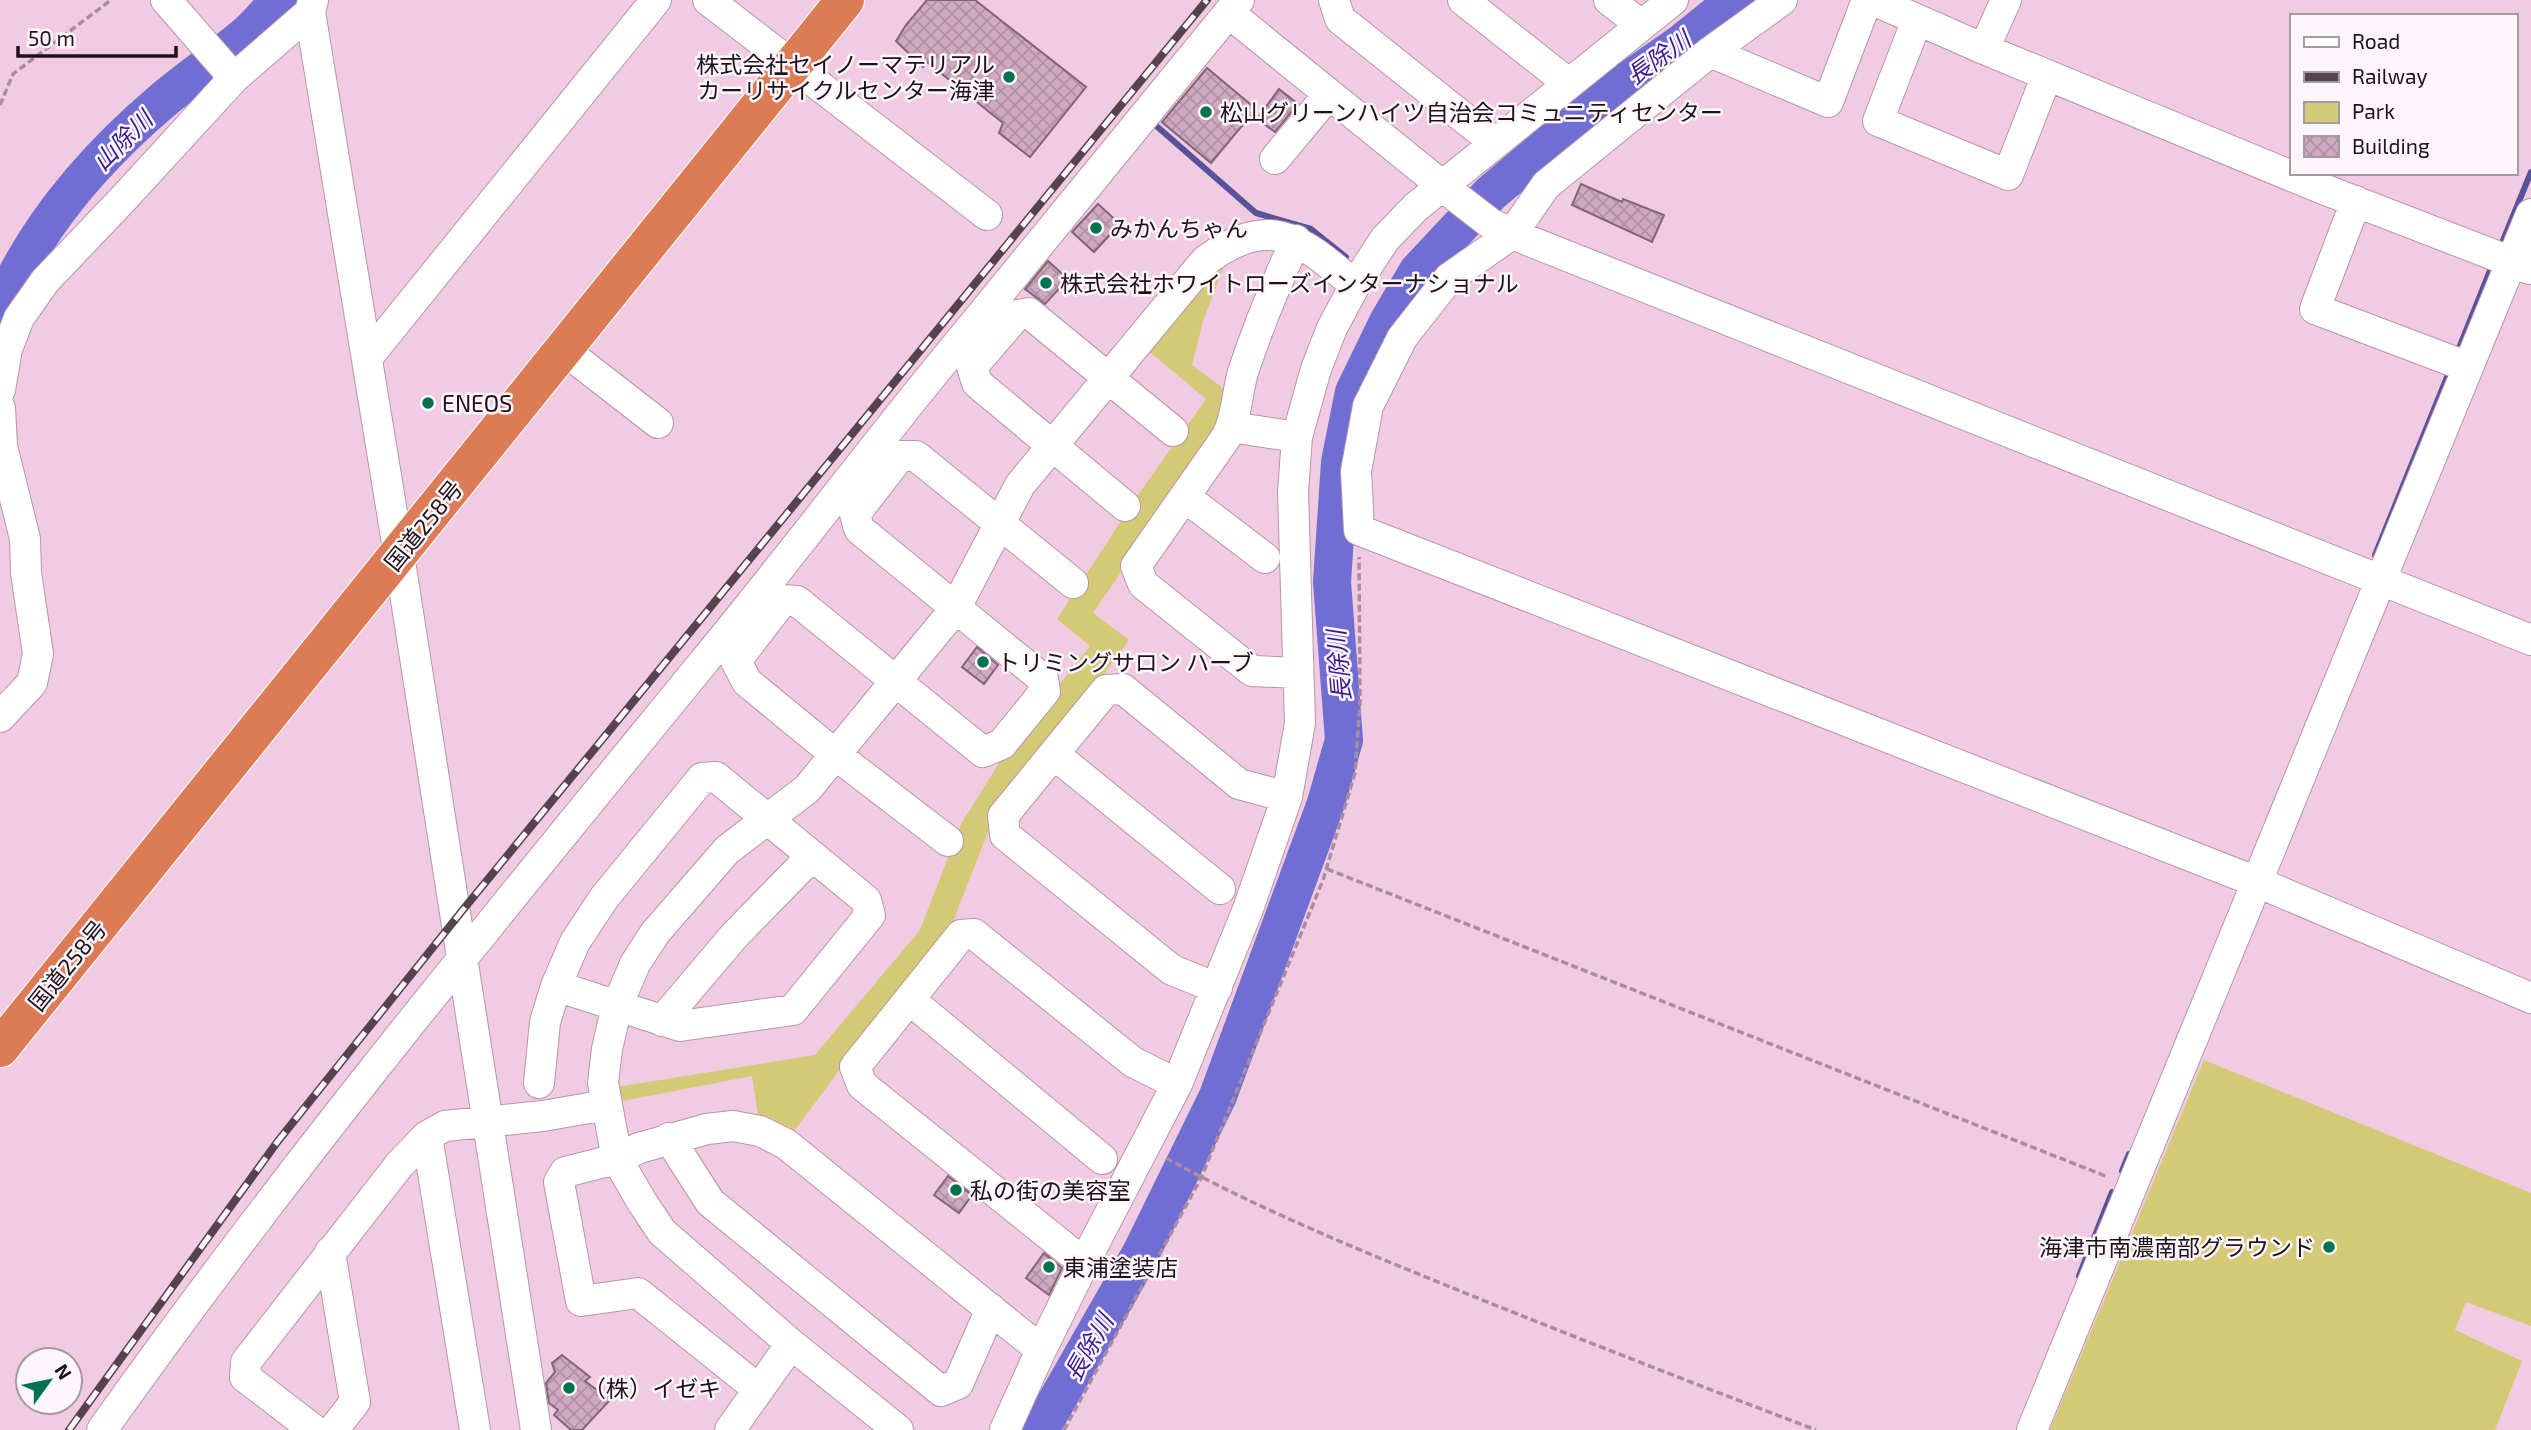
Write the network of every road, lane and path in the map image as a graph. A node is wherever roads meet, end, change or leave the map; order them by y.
1 (111, 0) edge
2 (166, 0) edge
3 (656, 0) edge
4 (708, 0) edge
5 (845, 0) edge
6 (1334, 0) edge
7 (1463, 0) edge
8 (1609, 0) edge
9 (1673, 0) edge
10 (1782, 0) edge
11 (1867, 0) edge
12 (1873, 0) edge
13 (2006, 0) edge
14 (312, 6) edge
15 (1234, 6) edge
16 (1917, 20) junction
17 (1641, 25) junction
18 (1984, 49) junction
19 (1710, 52) junction
20 (792, 66) junction
21 (231, 74) junction
22 (2047, 75) junction
23 (1568, 83) junction
24 (1329, 94) junction
25 (0, 105) edge
26 (1494, 142) junction
27 (1275, 159) dead end
28 (2290, 174) edge
29 (2292, 175) edge
30 (1448, 191) junction
31 (2356, 201) junction
32 (2531, 214) edge
33 (987, 215) dead end
34 (1501, 229) junction
35 (1296, 240) junction
36 (2521, 265) edge
37 (1354, 285) junction
38 (564, 350) junction
39 (367, 358) junction
40 (2468, 367) junction
41 (1108, 378) junction
42 (0, 390) edge
43 (0, 408) edge
44 (658, 423) dead end
45 (1231, 427) junction
46 (1173, 431) dead end
47 (1297, 437) junction
48 (1052, 444) junction
49 (1185, 497) junction
50 (1125, 506) dead end
51 (1001, 524) junction
52 (1359, 530) junction
53 (400, 555) junction
54 (1265, 558) dead end
55 (2380, 580) junction
56 (1073, 583) dead end
57 (955, 609) junction
58 (2531, 640) edge
59 (1298, 673) junction
60 (897, 682) junction
61 (0, 717) edge
62 (836, 755) junction
63 (1055, 755) junction
64 (1287, 797) junction
65 (766, 819) junction
66 (948, 841) dead end
67 (811, 857) junction
68 (1326, 869) junction
69 (2257, 882) junction
70 (1220, 889) dead end
71 (462, 958) junction
72 (556, 986) junction
73 (1217, 988) junction
74 (2531, 998) edge
75 (910, 1000) junction
76 (617, 1006) junction
77 (662, 1020) junction
78 (0, 1048) edge
79 (539, 1083) dead end
80 (1177, 1084) junction
81 (606, 1105) junction
82 (486, 1122) junction
83 (426, 1136) junction
84 (668, 1138) junction
85 (1166, 1157) dead end
86 (617, 1159) junction
87 (1102, 1159) dead end
88 (1202, 1178) junction
89 (2133, 1186) junction
90 (330, 1252) junction
91 (1084, 1263) junction
92 (991, 1309) junction
93 (791, 1344) junction
94 (1041, 1350) junction
95 (758, 1389) junction
96 (102, 1430) edge
97 (314, 1430) edge
98 (333, 1430) edge
99 (475, 1430) edge
100 (536, 1430) edge
101 (730, 1430) edge
102 (898, 1430) edge
103 (1005, 1430) edge
104 (1064, 1430) edge
105 (1816, 1430) edge
106 (2032, 1430) edge

1 - 25 path
2 - 21 street
3 - 39 street
4 - 20 street
5 - 20 highway, 国道258号
6 - 26 street
7 - 23 street
8 - 17 street
9 - 17 street
10 - 19 street
11 - 19 street
12 - 16 street
13 - 18 street
14 - 21 street
14 - 39 street
15 - 24 street
15 - 71 street
16 - 18 street
16 - 22 street
17 - 23 street
18 - 22 street
19 - 34 street
20 - 33 street
20 - 38 highway, 国道258号
21 - 42 street
22 - 28 street
23 - 26 street
24 - 27 street
24 - 30 street
26 - 30 street
29 - 31 street
30 - 34 street
30 - 37 street
31 - 36 street
31 - 40 street
32 - 36 street
34 - 52 street
34 - 55 street
35 - 37 street
35 - 41 street
35 - 45 street
36 - 40 street
37 - 47 street
38 - 44 street
38 - 53 highway, 国道258号
39 - 53 street
40 - 55 street
41 - 46 street
41 - 48 street
41 - 48 street
43 - 61 street
45 - 47 street
45 - 49 street
47 - 59 street
48 - 50 street
48 - 51 street
49 - 54 street
49 - 59 street
51 - 56 street
51 - 57 street
51 - 57 street
52 - 68 path
52 - 69 street
53 - 71 street
53 - 78 highway, 国道258号
55 - 58 street
55 - 69 street
57 - 60 street
57 - 60 street
59 - 64 street
60 - 62 street
60 - 62 street
62 - 65 street
62 - 66 street
63 - 64 street
63 - 70 street
63 - 73 street
64 - 73 street
65 - 67 street
65 - 72 street
65 - 76 street
67 - 77 street
67 - 77 street
68 - 88 path
68 - 89 path
69 - 74 street
69 - 89 street
71 - 82 street
71 - 96 street
72 - 76 street
72 - 79 street
73 - 80 street
75 - 80 street
75 - 87 street
75 - 91 street
76 - 77 street
76 - 81 street
80 - 91 street
81 - 82 street
81 - 86 street
82 - 83 street
82 - 100 street
83 - 90 street
83 - 99 street
84 - 86 street
84 - 92 street
84 - 92 street
85 - 88 path
86 - 93 street
86 - 95 street
88 - 104 path
88 - 105 path
89 - 106 street
90 - 97 street
90 - 98 street
91 - 94 street
92 - 94 street
93 - 95 street
93 - 102 street
94 - 103 street
95 - 101 street

